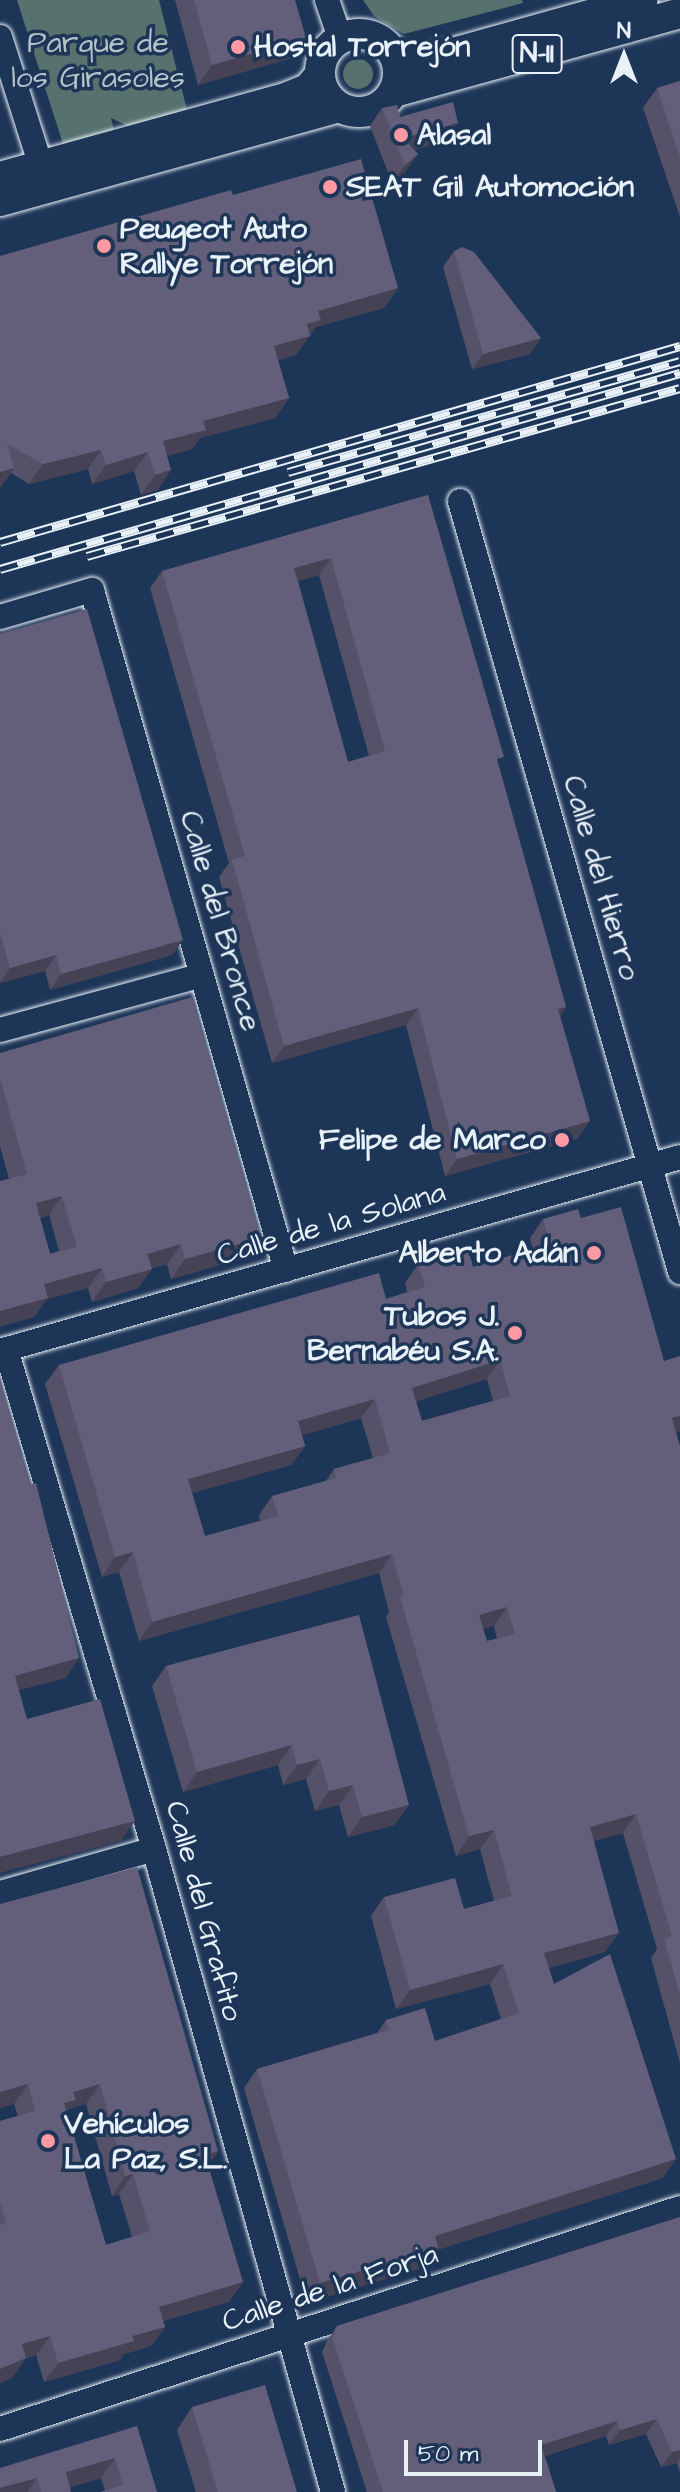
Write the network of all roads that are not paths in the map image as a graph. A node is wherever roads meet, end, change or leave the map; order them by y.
1 (327, 0) edge
2 (643, 0) edge
3 (560, 12) edge
4 (680, 13) edge
5 (0, 37) edge
6 (340, 38) junction
7 (395, 57) junction
8 (319, 76) junction
9 (394, 92) junction
10 (339, 107) junction
11 (41, 166) junction
12 (0, 177) edge
13 (0, 201) edge
14 (460, 501) dead end
15 (0, 617) edge
16 (202, 975) junction
17 (0, 1030) edge
18 (680, 1157) edge
19 (650, 1166) junction
20 (286, 1270) junction
21 (680, 1272) edge
22 (3, 1350) edge
23 (154, 1849) junction
24 (0, 1893) edge
25 (680, 2208) edge
26 (287, 2335) junction
27 (0, 2429) edge
28 (333, 2492) edge

1 - 6 street
2 - 3 main road, N-II
3 - 7 main road, N-II
4 - 9 main road, N-II
5 - 11 street
6 - 7 main road
6 - 8 main road
7 - 9 main road
8 - 10 main road
8 - 11 main road
9 - 10 main road, N-II
10 - 13 main road, N-II
11 - 12 main road
14 - 19 street, Calle del Hierro
15 - 16 street, Calle del Bronce
16 - 17 street
16 - 20 street, Calle del Bronce
18 - 19 street, Calle de la Solana
19 - 20 street, Calle de la Solana
19 - 21 street, Calle del Hierro
20 - 22 street, Calle de la Solana
22 - 23 street, Calle del Grafito
23 - 24 street
23 - 26 street, Calle del Grafito
25 - 26 street, Calle de la Forja
26 - 27 street, Calle de la Forja
26 - 28 street, Calle del Grafito

